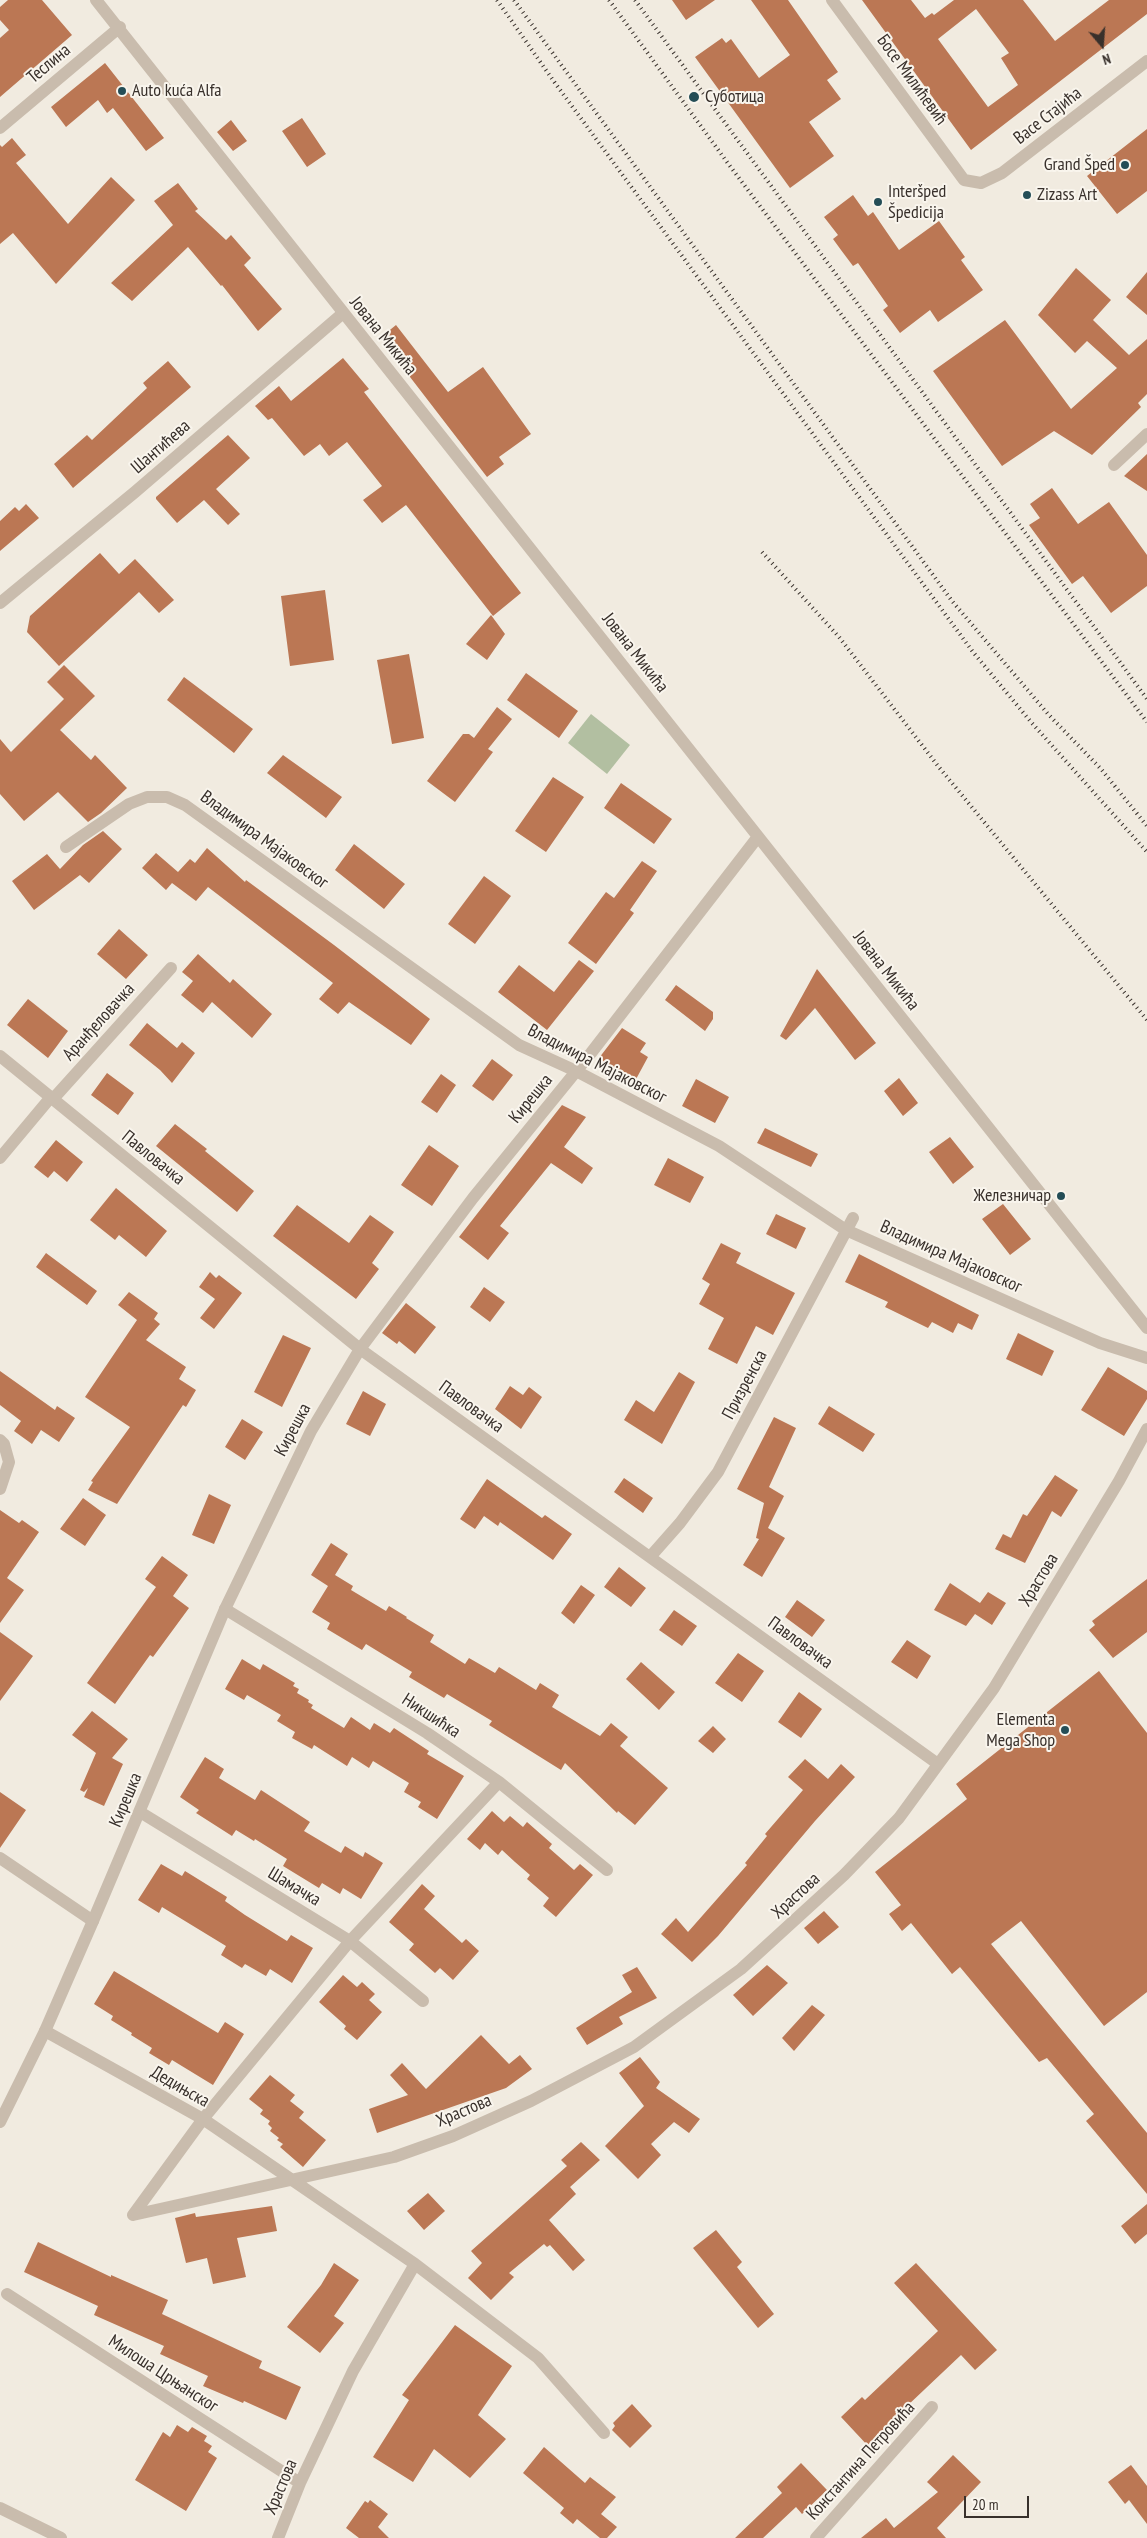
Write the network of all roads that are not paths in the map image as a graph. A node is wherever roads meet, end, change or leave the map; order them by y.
1 (96, 0) edge
2 (832, 0) edge
3 (120, 27) junction
4 (1147, 61) edge
5 (0, 128) edge
6 (964, 180) joint
7 (342, 314) junction
8 (1147, 434) edge
9 (1114, 465) dead end
10 (0, 603) edge
11 (757, 838) junction
12 (66, 847) dead end
13 (171, 968) dead end
14 (0, 1056) edge
15 (576, 1071) junction
16 (52, 1098) junction
17 (0, 1158) edge
18 (852, 1218) dead end
19 (846, 1230) junction
20 (1147, 1328) edge
21 (360, 1348) junction
22 (1147, 1358) edge
23 (1147, 1429) edge
24 (0, 1440) edge
25 (0, 1489) edge
26 (650, 1557) junction
27 (225, 1609) junction
28 (938, 1764) junction
29 (499, 1782) junction
30 (140, 1812) junction
31 (0, 1858) edge
32 (607, 1870) dead end
33 (93, 1921) junction
34 (350, 1941) junction
35 (423, 2001) dead end
36 (45, 2031) junction
37 (203, 2119) junction
38 (0, 2122) edge
39 (293, 2181) junction
40 (415, 2264) junction
41 (7, 2294) dead end
42 (932, 2407) dead end
43 (604, 2432) dead end
44 (300, 2483) junction
45 (0, 2508) edge
46 (61, 2538) edge
47 (278, 2538) edge
48 (816, 2538) edge

1 - 3 street, Јована Микића
2 - 6 street, Босе Милићевић
3 - 5 street, Теслина
3 - 7 street, Јована Микића
4 - 6 street, Васе Стајића
7 - 10 street, Шантићева
7 - 11 street, Јована Микића
8 - 9 street
11 - 15 street, Кирешка
11 - 20 street, Јована Микића
12 - 15 street, Владимира Мајаковског
13 - 16 street, Аранђеловачка
14 - 16 street, Павловачка
15 - 19 street, Владимира Мајаковског
15 - 21 street, Кирешка
16 - 17 street, Аранђеловачка
16 - 21 street, Павловачка
18 - 19 street, Призренска
19 - 22 street, Владимира Мајаковског
19 - 26 street, Призренска
21 - 26 street, Павловачка
21 - 27 street, Кирешка
23 - 28 street, Храстова
24 - 25 street
26 - 28 street, Павловачка
27 - 29 street, Никшићка
27 - 30 street, Кирешка
28 - 39 street, Храстова
29 - 32 street, Никшићка
29 - 34 street
30 - 33 street, Кирешка
30 - 34 street, Шамачка
31 - 33 street
33 - 36 street, Кирешка
34 - 35 street, Шамачка
34 - 37 street
36 - 37 street, Дедињска
36 - 38 street, Кирешка
37 - 39 street, Дедињска
37 - 39 street, Храстова
39 - 40 street
40 - 43 street
40 - 44 street, Храстова
41 - 44 street, Милоша Црњанског
42 - 48 street, Константина Петровића
44 - 47 street, Храстова
45 - 46 street

